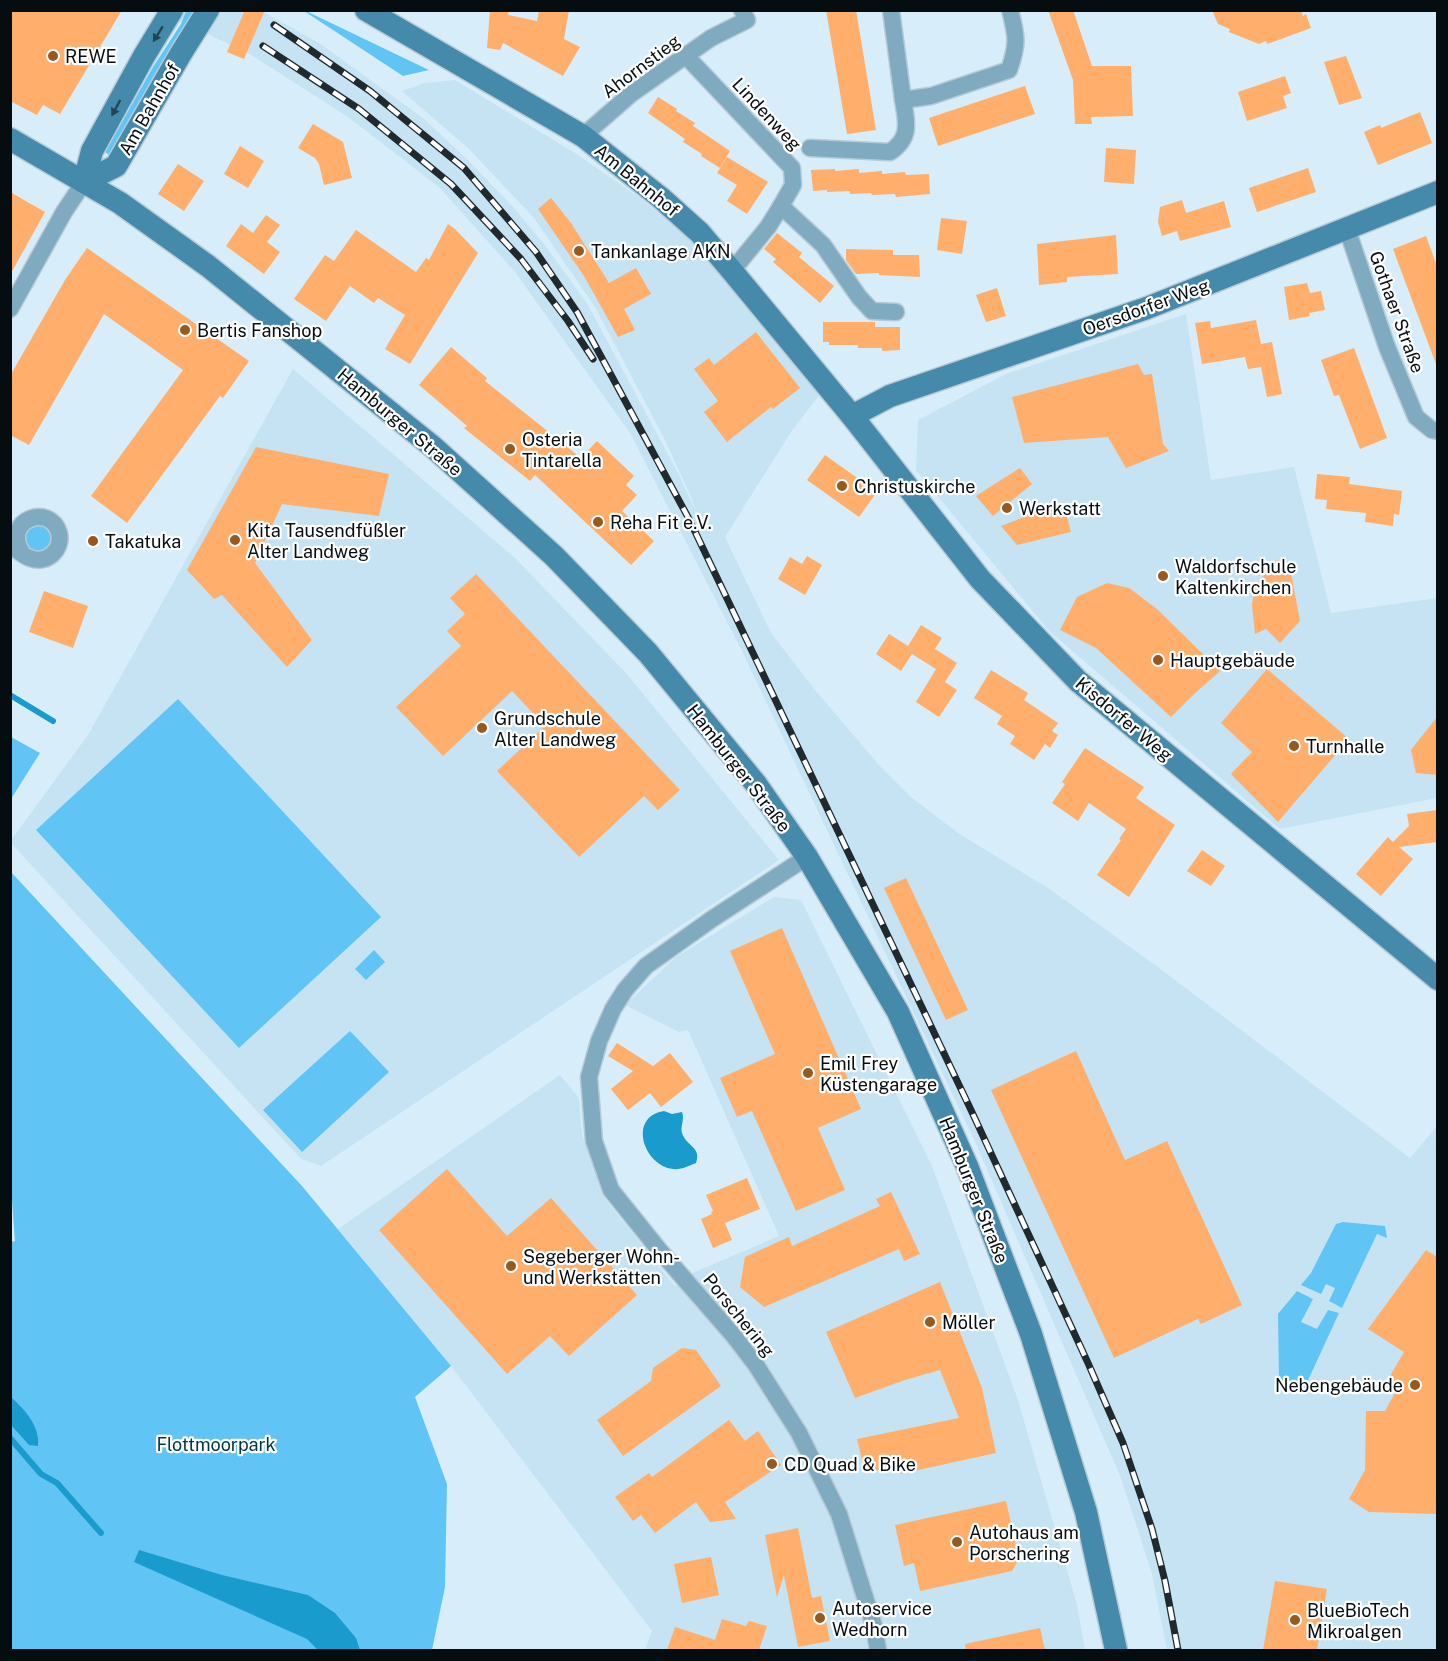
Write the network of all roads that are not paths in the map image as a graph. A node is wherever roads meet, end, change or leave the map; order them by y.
1 (172, 10) edge
2 (208, 10) edge
3 (366, 10) edge
4 (742, 10) edge
5 (891, 10) edge
6 (1010, 10) edge
7 (686, 56) junction
8 (903, 100) junction
9 (583, 136) junction
10 (10, 139) edge
11 (810, 148) dead end
12 (84, 182) junction
13 (1437, 192) edge
14 (781, 206) junction
15 (1347, 229) junction
16 (732, 271) junction
17 (10, 309) edge
18 (896, 312) dead end
19 (852, 416) junction
20 (1437, 431) edge
21 (807, 857) junction
22 (1437, 979) edge
23 (878, 1650) edge
24 (1116, 1650) edge

1 -> 12 street, Am Bahnhof
2 - 12 street, Am Bahnhof
3 - 9 street, Am Bahnhof
4 - 7 street, Ahornstieg
5 - 8 street
6 - 8 street
7 - 9 street, Ahornstieg
7 - 14 street, Lindenweg
8 - 11 street
9 - 16 street, Am Bahnhof
10 - 12 street, Hamburger Straße
12 - 17 street
12 - 21 street, Hamburger Straße
13 - 15 street, Oersdorfer Weg
14 - 16 street, Lindenweg
14 - 18 street
15 - 19 street, Oersdorfer Weg
15 - 20 street, Gothaer Straße
16 - 19 street, Am Bahnhof
19 - 22 street, Kisdorfer Weg
21 - 23 street, Porschering
21 - 24 street, Hamburger Straße

